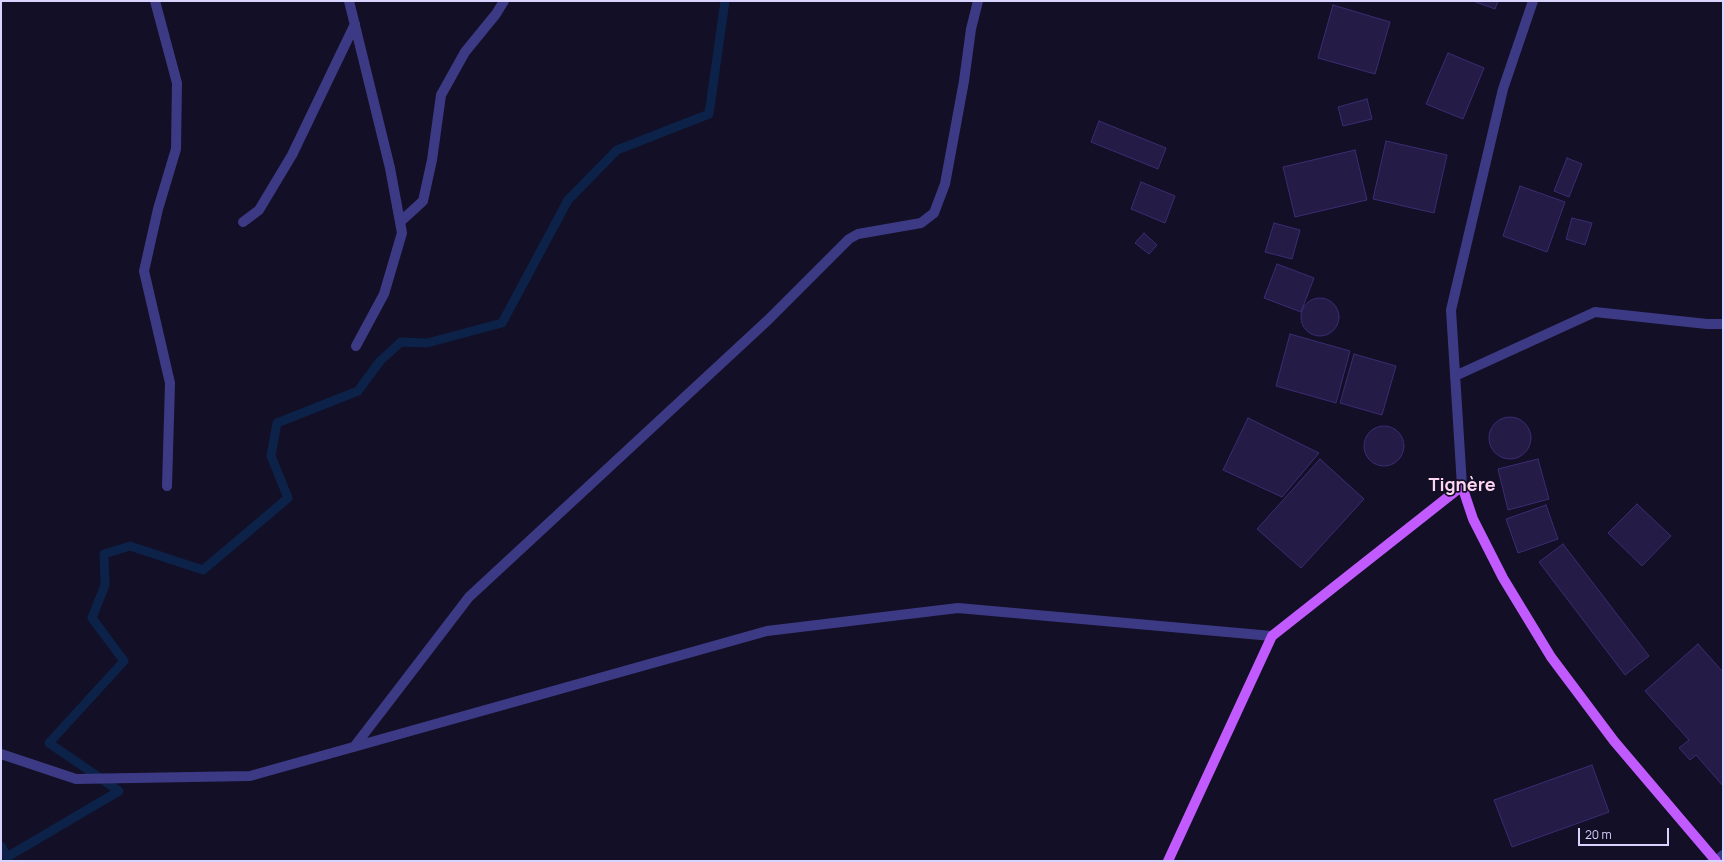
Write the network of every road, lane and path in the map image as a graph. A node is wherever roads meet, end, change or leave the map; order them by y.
1 (155, 1) edge
2 (349, 1) edge
3 (504, 1) edge
4 (978, 1) edge
5 (1533, 1) edge
6 (355, 24) junction
7 (243, 222) dead end
8 (400, 222) junction
9 (1723, 324) edge
10 (356, 346) dead end
11 (1456, 376) junction
12 (167, 486) dead end
13 (1462, 486) junction
14 (1272, 636) junction
15 (354, 747) junction
16 (1, 754) edge
17 (1723, 855) edge
18 (1168, 861) edge
19 (1716, 861) edge

1 - 12 street
2 - 6 street
3 - 8 street
4 - 15 street
5 - 11 street
6 - 7 street
6 - 8 street
8 - 10 street
9 - 11 street
11 - 13 street
13 - 14 main road
13 - 19 main road
14 - 15 street
14 - 18 main road
15 - 16 street
17 - 19 street

